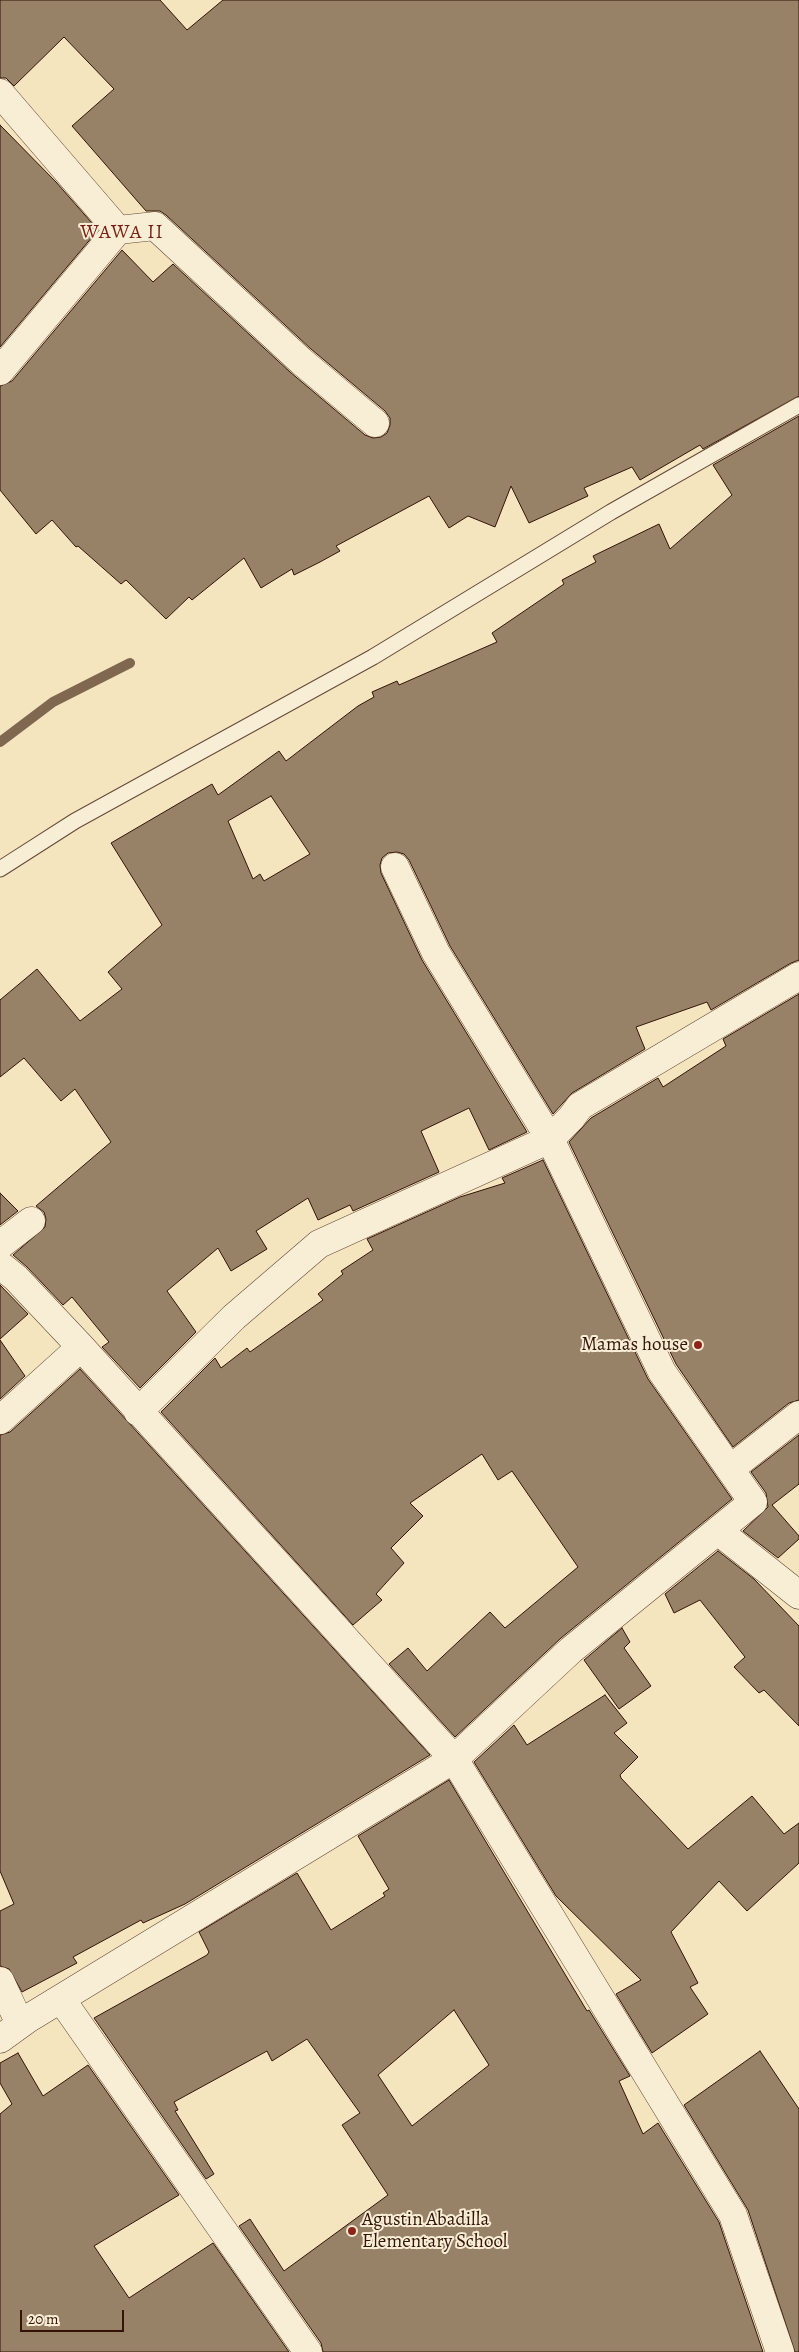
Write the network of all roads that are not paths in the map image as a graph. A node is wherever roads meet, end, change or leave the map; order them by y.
1 (0, 93) edge
2 (118, 230) junction
3 (0, 371) edge
4 (799, 405) edge
5 (375, 422) dead end
6 (395, 866) dead end
7 (0, 869) edge
8 (799, 976) edge
9 (550, 1139) junction
10 (31, 1222) dead end
11 (0, 1244) edge
12 (0, 1265) edge
13 (81, 1348) junction
14 (138, 1412) junction
15 (799, 1415) edge
16 (0, 1420) edge
17 (730, 1469) junction
18 (718, 1531) junction
19 (799, 1595) edge
20 (454, 1759) junction
21 (0, 1981) edge
22 (60, 1999) junction
23 (10, 2032) edge
24 (308, 2352) edge
25 (780, 2352) edge

1 - 2 street
2 - 3 street
2 - 5 street
4 - 7 lane
6 - 9 street
8 - 9 street
9 - 14 street
9 - 17 street
10 - 11 street
12 - 13 street
13 - 14 street
13 - 16 street
14 - 20 street
15 - 17 street
17 - 18 street
18 - 19 street
18 - 20 street
20 - 22 street
20 - 25 street
21 - 23 street
22 - 23 street
22 - 24 street

